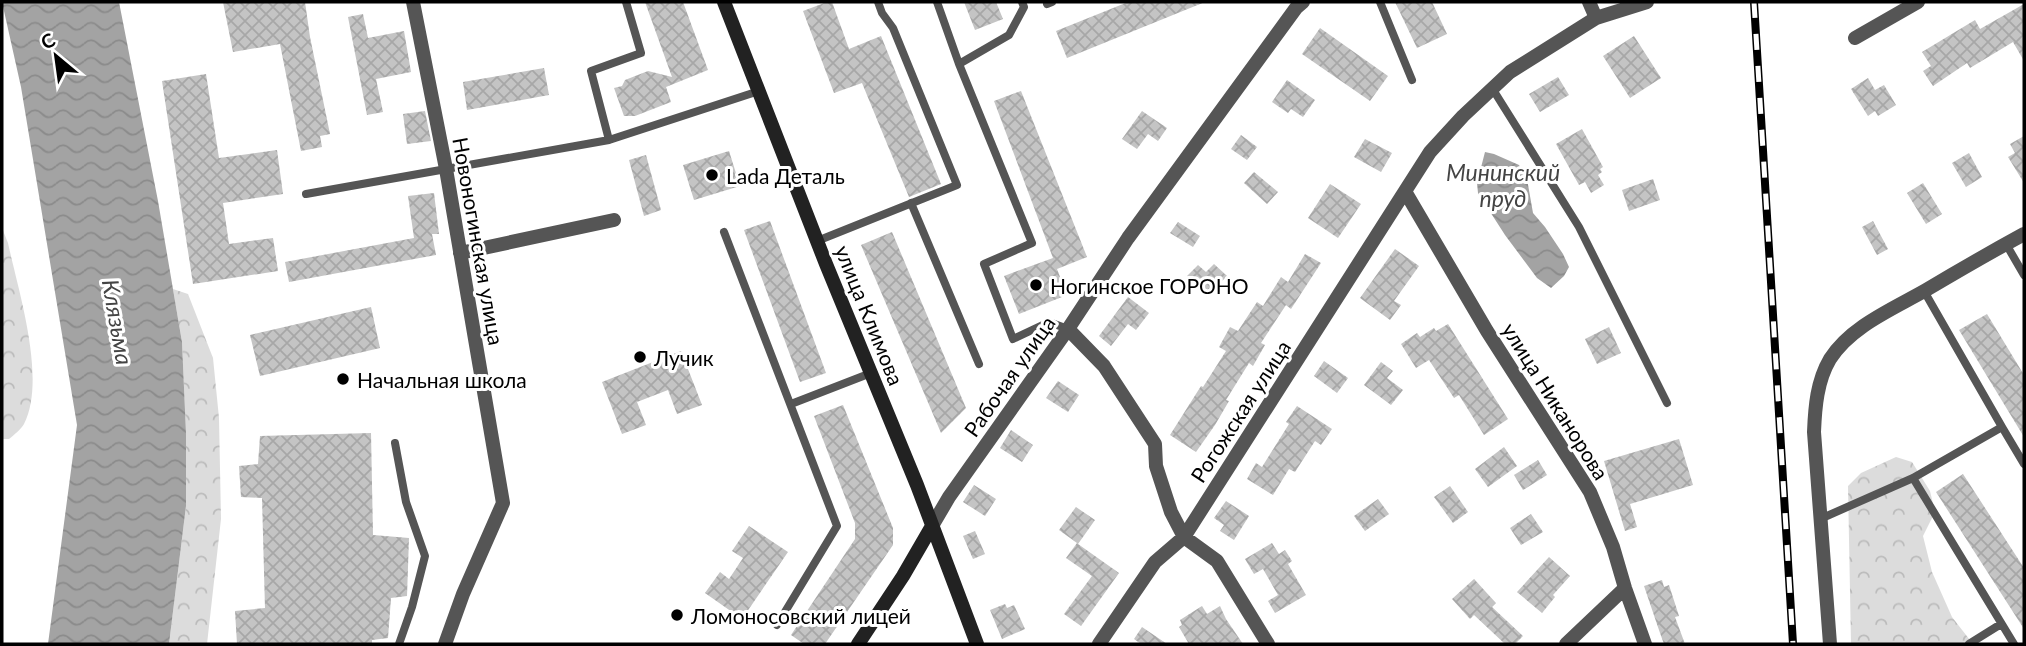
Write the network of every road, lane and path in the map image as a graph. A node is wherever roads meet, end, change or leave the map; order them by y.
1 (413, 2) edge
2 (626, 2) edge
3 (724, 2) edge
4 (878, 2) edge
5 (937, 2) edge
6 (1022, 2) edge
7 (1380, 2) edge
8 (1589, 2) edge
9 (1647, 2) edge
10 (1918, 2) edge
11 (1297, 4) edge
12 (1596, 18) junction
13 (1855, 38) dead end
14 (959, 64) junction
15 (1412, 80) dead end
16 (1492, 89) junction
17 (759, 91) junction
18 (609, 140) junction
19 (446, 169) junction
20 (1406, 192) junction
21 (306, 194) dead end
22 (911, 202) junction
23 (614, 220) dead end
24 (724, 232) dead end
25 (2024, 234) edge
26 (817, 241) junction
27 (2006, 244) junction
28 (460, 253) junction
29 (2024, 275) edge
30 (1924, 291) junction
31 (1068, 329) junction
32 (979, 364) dead end
33 (871, 373) junction
34 (1667, 403) dead end
35 (791, 404) junction
36 (2002, 427) junction
37 (395, 443) dead end
38 (2024, 464) edge
39 (1913, 478) junction
40 (1820, 519) junction
41 (932, 526) junction
42 (1184, 537) junction
43 (1625, 587) junction
44 (2001, 624) junction
45 (777, 625) dead end
46 (399, 644) edge
47 (445, 644) edge
48 (858, 644) edge
49 (977, 644) edge
50 (1099, 644) edge
51 (1268, 644) edge
52 (1566, 644) edge
53 (1645, 644) edge
54 (1830, 644) edge
55 (1969, 644) edge
56 (2014, 644) edge

1 - 19 street, Новоногинская улица
2 - 18 lane
3 - 17 main road, улица Климова
4 - 22 lane
5 - 14 lane
6 - 14 lane
7 - 15 lane
8 - 12 street
9 - 12 street, Рогожская улица
10 - 13 street
11 - 31 street, Рабочая улица
12 - 16 street, Рогожская улица
14 - 31 lane
16 - 20 street, Рогожская улица
16 - 34 lane
17 - 18 lane
17 - 26 main road, улица Климова
18 - 19 lane
19 - 21 lane
19 - 28 street, Новоногинская улица
20 - 42 street, Рогожская улица
20 - 43 street, улица Никанорова
22 - 26 lane
22 - 32 lane
23 - 28 street
24 - 35 lane
25 - 27 street
26 - 33 main road, улица Климова
27 - 29 lane
27 - 30 street
28 - 47 street, Новоногинская улица
30 - 36 lane
30 - 40 street
31 - 41 street, Рабочая улица
31 - 42 street
33 - 35 lane
33 - 41 main road, улица Климова
35 - 45 lane
36 - 38 lane
36 - 39 lane
37 - 46 lane
39 - 40 lane
39 - 44 lane
40 - 54 street
41 - 48 main road, Рабочая улица
41 - 49 main road, улица Климова
42 - 50 street, Рогожская улица
42 - 51 street
43 - 52 street
43 - 53 street, улица Никанорова
44 - 55 lane
44 - 56 lane

